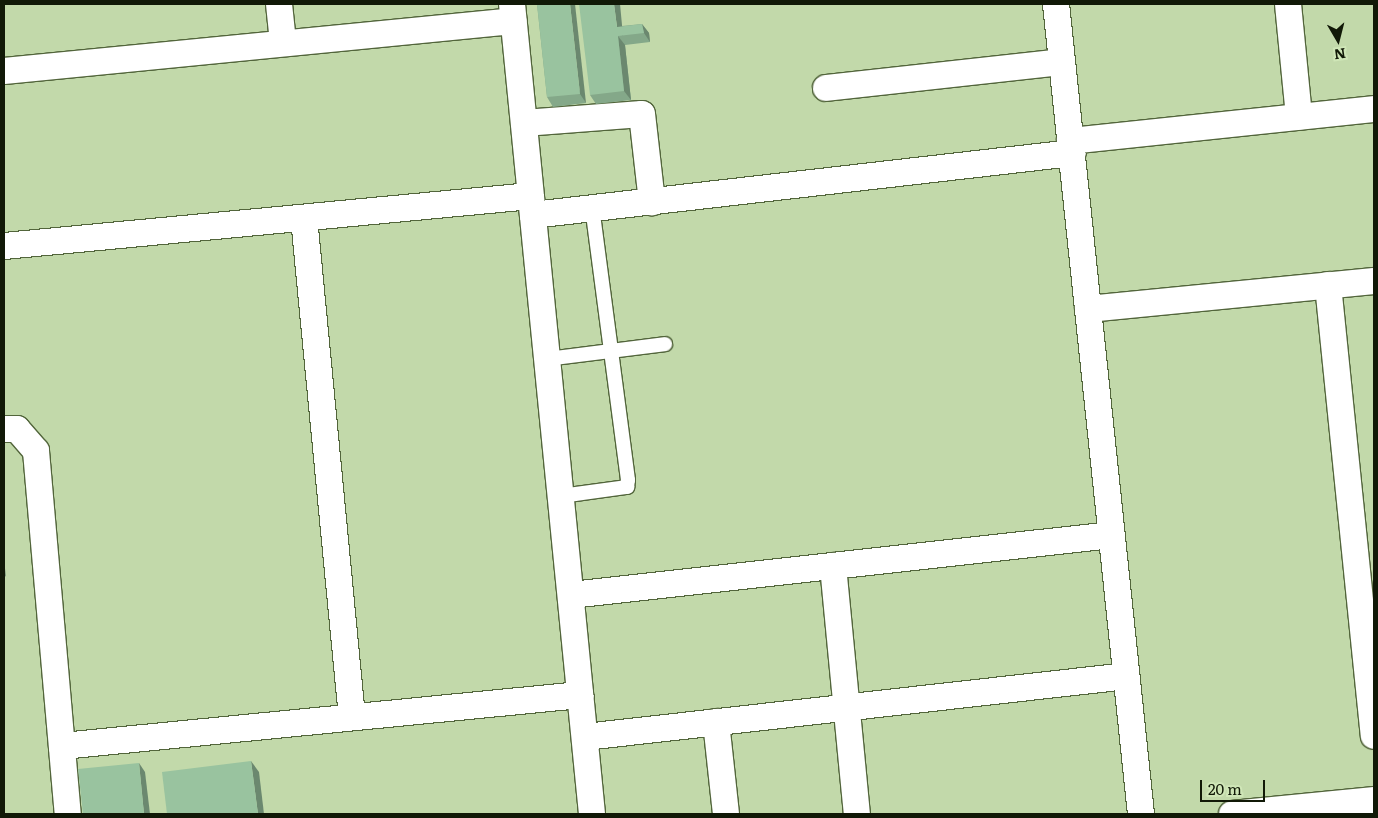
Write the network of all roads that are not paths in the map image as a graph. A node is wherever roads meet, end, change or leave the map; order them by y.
1 (279, 4) edge
2 (1056, 4) edge
3 (1288, 4) edge
4 (513, 12) edge
5 (283, 43) junction
6 (1062, 62) junction
7 (4, 71) edge
8 (826, 88) dead end
9 (1374, 108) edge
10 (1300, 116) junction
11 (524, 122) junction
12 (1071, 147) junction
13 (652, 202) junction
14 (532, 205) junction
15 (592, 208) junction
16 (304, 218) junction
17 (4, 242) edge
18 (1374, 282) edge
19 (1328, 284) junction
20 (1088, 310) junction
21 (665, 344) dead end
22 (611, 351) junction
23 (547, 359) junction
24 (4, 429) edge
25 (561, 496) junction
26 (1112, 535) junction
27 (833, 566) junction
28 (570, 594) junction
29 (1368, 621) edge
30 (1127, 676) junction
31 (580, 695) junction
32 (847, 707) junction
33 (352, 717) junction
34 (716, 722) junction
35 (1374, 736) edge
36 (585, 737) junction
37 (62, 746) junction
38 (1374, 800) edge
39 (68, 814) edge
40 (592, 814) edge
41 (726, 814) edge
42 (857, 814) edge
43 (1141, 814) edge
44 (1232, 814) edge

1 - 5 street
2 - 6 street
3 - 10 street
4 - 5 street
4 - 11 street
5 - 7 street
6 - 8 street
6 - 12 street
9 - 10 street
10 - 12 street
11 - 13 street
11 - 14 street
12 - 13 street
12 - 20 street
13 - 15 street
14 - 15 street
14 - 16 street
14 - 23 street
15 - 22 lane
16 - 17 street
16 - 33 street
18 - 19 street
19 - 20 street
19 - 29 street
20 - 26 street
21 - 22 lane
22 - 23 lane
22 - 25 lane
23 - 25 street
24 - 37 street
25 - 28 street
26 - 27 street
26 - 30 street
27 - 28 street
27 - 32 street
28 - 31 street
29 - 35 street
30 - 32 street
30 - 43 street
31 - 33 street
31 - 36 street
32 - 34 street
32 - 42 street
33 - 37 street
34 - 36 street
34 - 41 street
36 - 40 street
37 - 39 street
38 - 44 street

